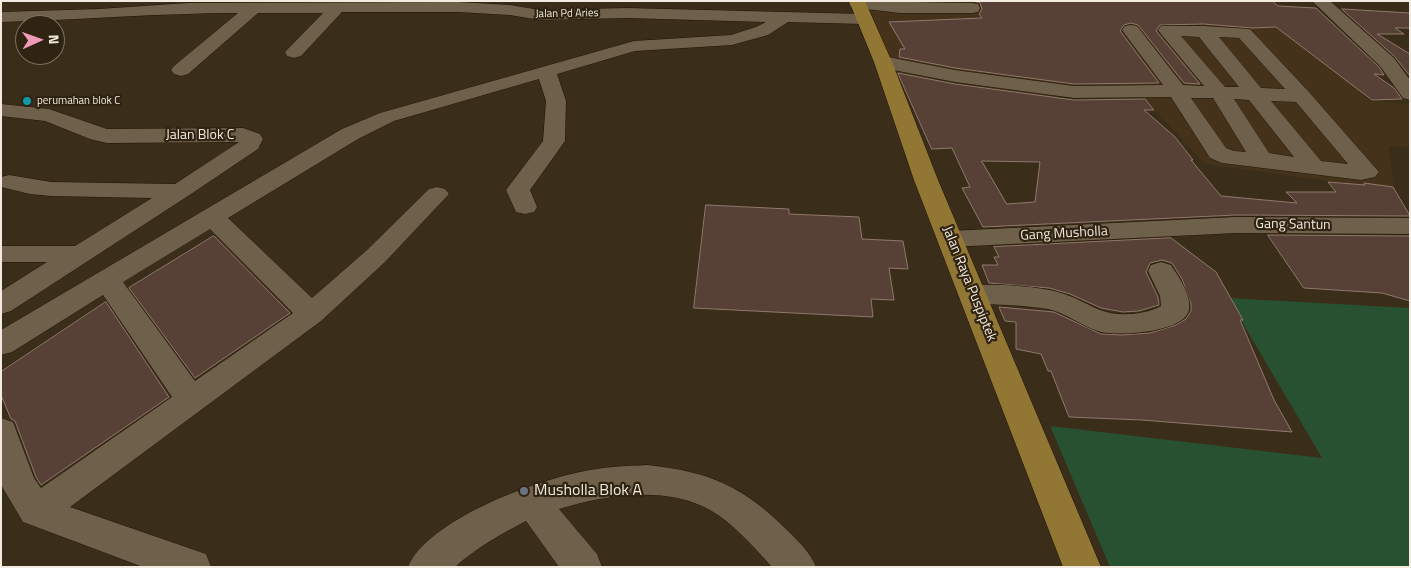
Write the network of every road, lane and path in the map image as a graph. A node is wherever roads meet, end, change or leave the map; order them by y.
1 (1320, 1) edge
2 (382, 5) edge
3 (255, 7) junction
4 (338, 8) junction
5 (656, 8) edge
6 (859, 8) edge
7 (972, 8) dead end
8 (1, 17) edge
9 (784, 17) junction
10 (1131, 30) dead end
11 (1204, 31) junction
12 (294, 52) dead end
13 (883, 62) junction
14 (182, 70) dead end
15 (547, 72) junction
16 (1177, 91) junction
17 (1219, 92) junction
18 (1256, 93) junction
19 (1410, 94) edge
20 (1302, 96) junction
21 (1, 110) edge
22 (1264, 160) junction
23 (1313, 166) junction
24 (9, 182) dead end
25 (180, 191) junction
26 (437, 194) dead end
27 (525, 207) dead end
28 (212, 217) junction
29 (1410, 226) edge
30 (1177, 227) joint
31 (950, 239) junction
32 (1, 254) edge
33 (77, 254) junction
34 (1161, 271) dead end
35 (108, 281) junction
36 (972, 294) junction
37 (1, 304) edge
38 (311, 314) junction
39 (1, 344) edge
40 (192, 401) junction
41 (1, 431) edge
42 (533, 501) junction
43 (36, 511) junction
44 (192, 567) edge
45 (427, 567) edge
46 (583, 567) edge
47 (797, 567) edge
48 (1082, 567) edge

1 - 19 street
2 - 4 street, Jalan Pd Aries
2 - 5 street, Jalan Pd Aries
3 - 4 street, Jalan Pd Aries
3 - 8 street, Jalan Pd Aries
3 - 14 street
4 - 12 street
5 - 9 street, Jalan Pd Aries
6 - 7 street, Jalan Pd Aries
6 - 9 street, Jalan Pd Aries
6 - 13 main road, Jalan Raya Puspiptek
9 - 15 street
10 - 16 street
11 - 17 street
11 - 18 street
11 - 20 street
13 - 16 street
13 - 31 main road, Jalan Raya Puspiptek
15 - 27 street
15 - 28 street
16 - 17 street
16 - 22 street
17 - 18 street
17 - 22 street
18 - 20 street
18 - 23 street
20 - 23 street
21 - 25 street, Jalan Blok C
22 - 23 street
24 - 25 street
25 - 33 street, Jalan Blok C
26 - 38 street
28 - 35 street
28 - 38 street
29 - 30 street, Gang Santun
30 - 31 street, Gang Musholla
31 - 36 main road, Jalan Raya Puspiptek
32 - 33 street
33 - 37 street, Jalan Blok C
34 - 36 street
35 - 39 street
35 - 40 street
36 - 48 main road, Jalan Raya Puspiptek
38 - 40 street
40 - 43 street
41 - 43 street
42 - 45 street
42 - 46 street
42 - 47 street
43 - 44 street

